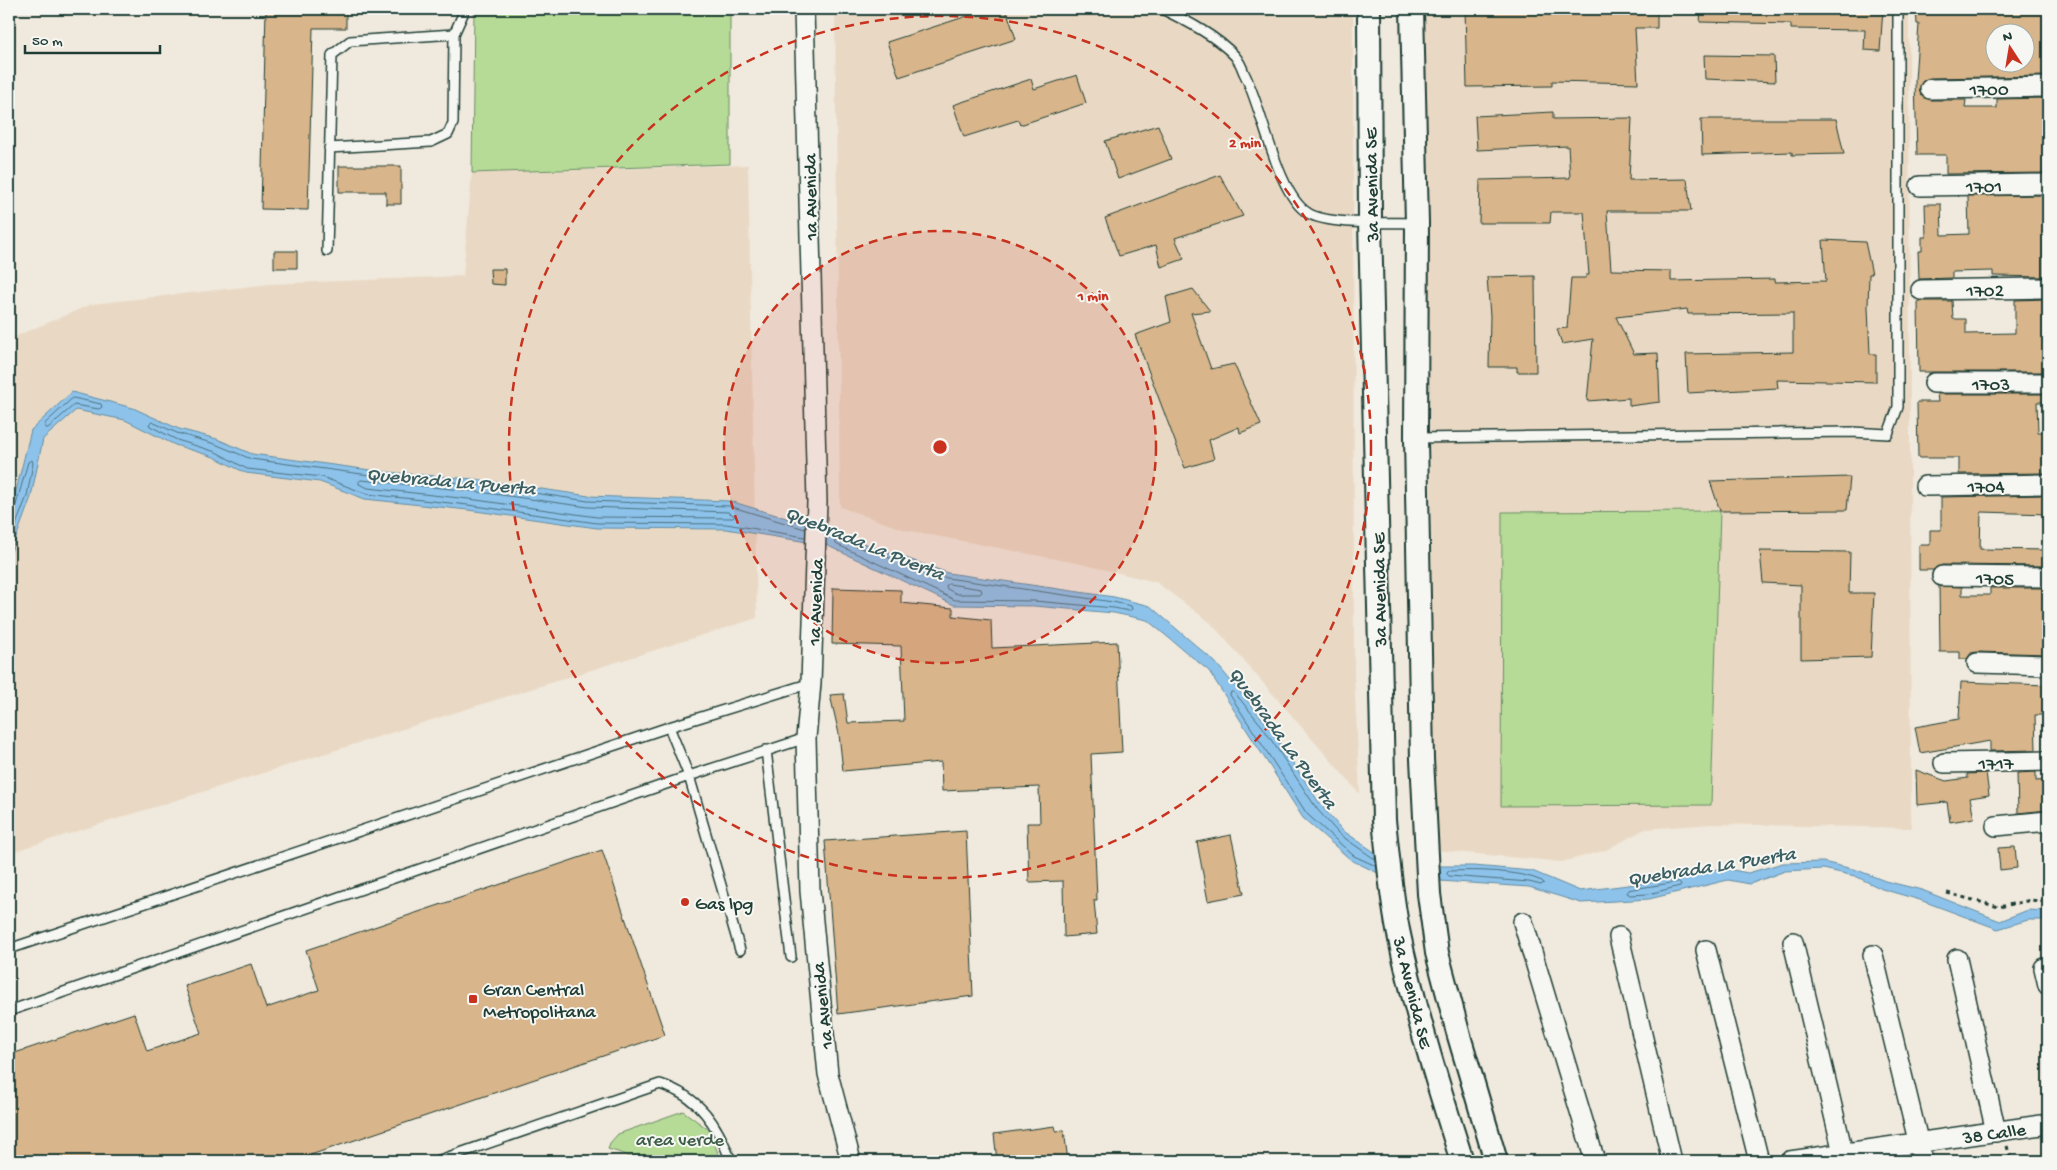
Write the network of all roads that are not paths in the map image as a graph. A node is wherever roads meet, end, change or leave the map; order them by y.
1 (462, 9) edge
2 (804, 9) edge
3 (1162, 9) edge
4 (1369, 9) edge
5 (1412, 9) edge
6 (1898, 9) edge
7 (454, 34) junction
8 (2048, 87) edge
9 (1930, 89) dead end
10 (329, 148) junction
11 (2048, 184) edge
12 (1920, 186) dead end
13 (1370, 222) junction
14 (1417, 223) junction
15 (327, 251) dead end
16 (2048, 288) edge
17 (1921, 290) dead end
18 (1934, 383) dead end
19 (2048, 383) edge
20 (1416, 438) junction
21 (2048, 484) edge
22 (1925, 486) dead end
23 (1942, 576) dead end
24 (2048, 577) edge
25 (1977, 663) dead end
26 (2048, 665) edge
27 (811, 683) junction
28 (670, 727) junction
29 (806, 738) junction
30 (766, 750) junction
31 (2048, 761) edge
32 (1944, 763) dead end
33 (689, 776) junction
34 (2048, 821) edge
35 (1996, 826) dead end
36 (1523, 922) dead end
37 (1618, 937) dead end
38 (1793, 942) dead end
39 (9, 949) edge
40 (740, 950) dead end
41 (1706, 950) dead end
42 (1873, 955) dead end
43 (790, 957) dead end
44 (1957, 959) dead end
45 (9, 1010) edge
46 (2048, 1124) edge
47 (1996, 1132) junction
48 (1920, 1152) edge
49 (1844, 1158) edge
50 (436, 1161) edge
51 (731, 1161) edge
52 (851, 1161) edge
53 (1462, 1161) edge
54 (1496, 1161) edge
55 (1595, 1161) edge
56 (1672, 1161) edge
57 (1759, 1161) edge
58 (1790, 1161) edge

1 - 7 lane
2 - 27 street, 1a Avenida
3 - 13 lane
4 - 13 street, 3a Avenida SE
5 - 14 street, 3a Avenida SE
6 - 20 lane
7 - 10 lane
7 - 10 lane
8 - 9 street, 1700
10 - 15 lane
11 - 12 street, 1701
13 - 14 lane
13 - 53 street, 3a Avenida SE
14 - 20 street, 3a Avenida SE
16 - 17 street, 1702
18 - 19 street, 1703
20 - 54 street, 3a Avenida SE
21 - 22 street, 1704
23 - 24 street, 1705
25 - 26 street
27 - 28 lane
27 - 29 street, 1a Avenida
28 - 33 lane
28 - 39 lane
29 - 30 lane
29 - 52 street, 1a Avenida
30 - 33 lane
30 - 43 lane
31 - 32 street, 1717
33 - 40 lane
33 - 45 lane
34 - 35 street
36 - 55 street
37 - 56 street
38 - 49 street
41 - 57 street
42 - 48 street
44 - 47 street
46 - 47 street, 38 Calle
47 - 48 street, 38 Calle
48 - 49 street, 38 Calle
49 - 58 street, 38 Calle
50 - 51 lane

